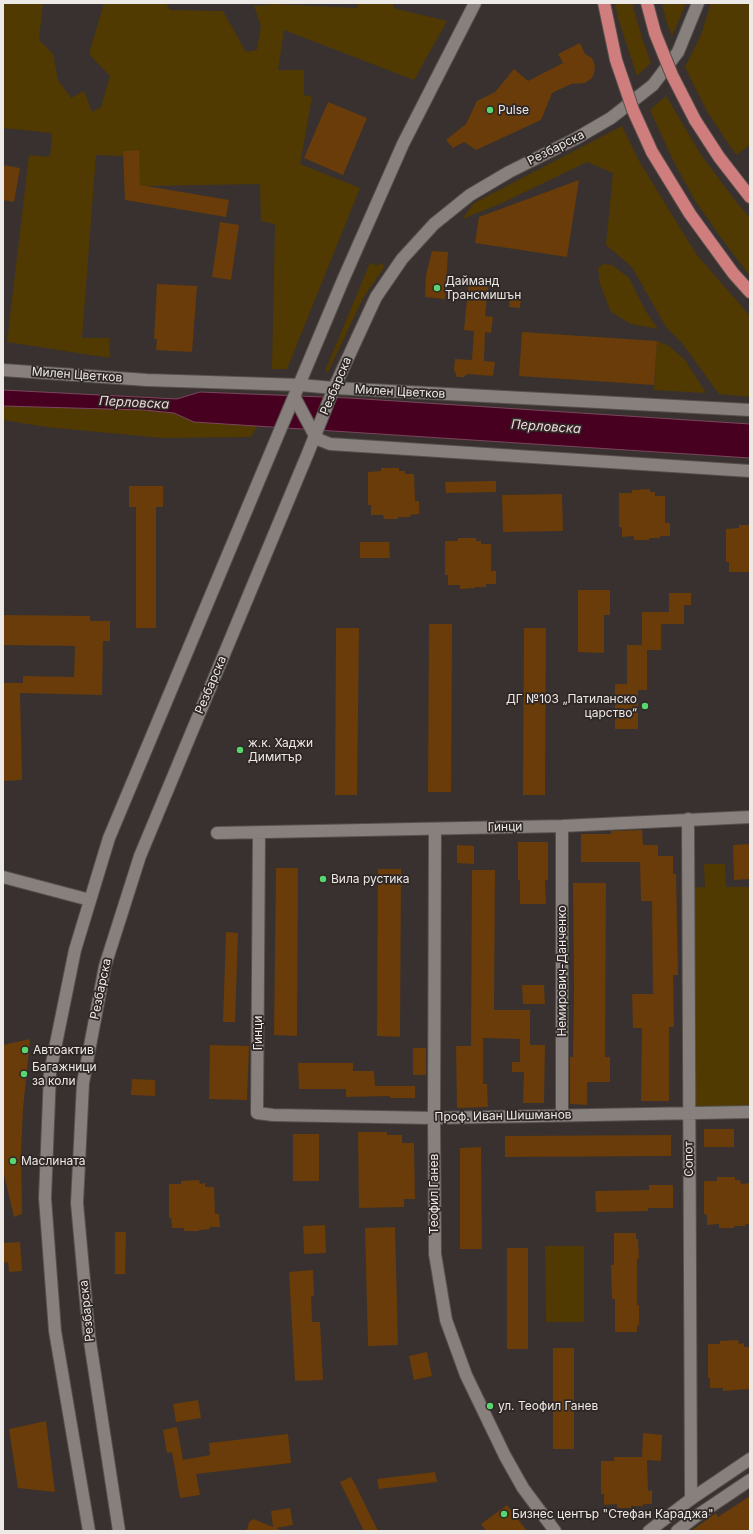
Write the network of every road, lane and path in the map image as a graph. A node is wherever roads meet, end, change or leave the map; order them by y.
1 (475, 3) edge
2 (604, 3) edge
3 (647, 3) edge
4 (698, 3) edge
5 (750, 197) edge
6 (750, 292) edge
7 (3, 370) edge
8 (300, 385) junction
9 (334, 388) junction
10 (294, 398) junction
11 (750, 410) edge
12 (315, 436) junction
13 (750, 471) edge
14 (750, 817) edge
15 (688, 820) junction
16 (562, 826) junction
17 (435, 829) junction
18 (217, 833) dead end
19 (259, 833) junction
20 (3, 877) edge
21 (90, 900) junction
22 (750, 1112) edge
23 (257, 1113) joint
24 (689, 1113) junction
25 (562, 1115) junction
26 (434, 1118) junction
27 (750, 1459) edge
28 (750, 1480) edge
29 (691, 1499) junction
30 (89, 1531) edge
31 (120, 1531) edge
32 (555, 1531) edge
33 (649, 1531) edge
34 (677, 1531) edge

1 - 8 street
2 - 6 main road, bridge
3 - 5 main road, bridge
4 - 9 street, Резбарска
7 - 8 street, Милен Цветков
8 - 9 street, Милен Цветков
8 - 10 street
9 - 11 street, Милен Цветков
9 - 12 street, Резбарска
10 - 12 street
10 - 21 street
12 - 13 street
12 - 31 street, Резбарска
14 - 15 street, Гинци
15 - 16 street, Гинци
15 - 24 street, Сопот
16 - 17 street, Гинци
16 - 25 street, Немирович-Данченко
17 - 19 street, Гинци
17 - 26 street, Теофил Ганев
18 - 19 street, Гинци
19 - 23 street, Гинци
20 - 21 street
21 - 30 street
22 - 24 street, Проф. Иван Шишманов
23 - 26 street, Проф. Иван Шишманов
24 - 25 street, Проф. Иван Шишманов
24 - 29 street, Сопот
25 - 26 street, Проф. Иван Шишманов
26 - 32 street, Теофил Ганев
27 - 29 street
28 - 34 street
29 - 33 street

